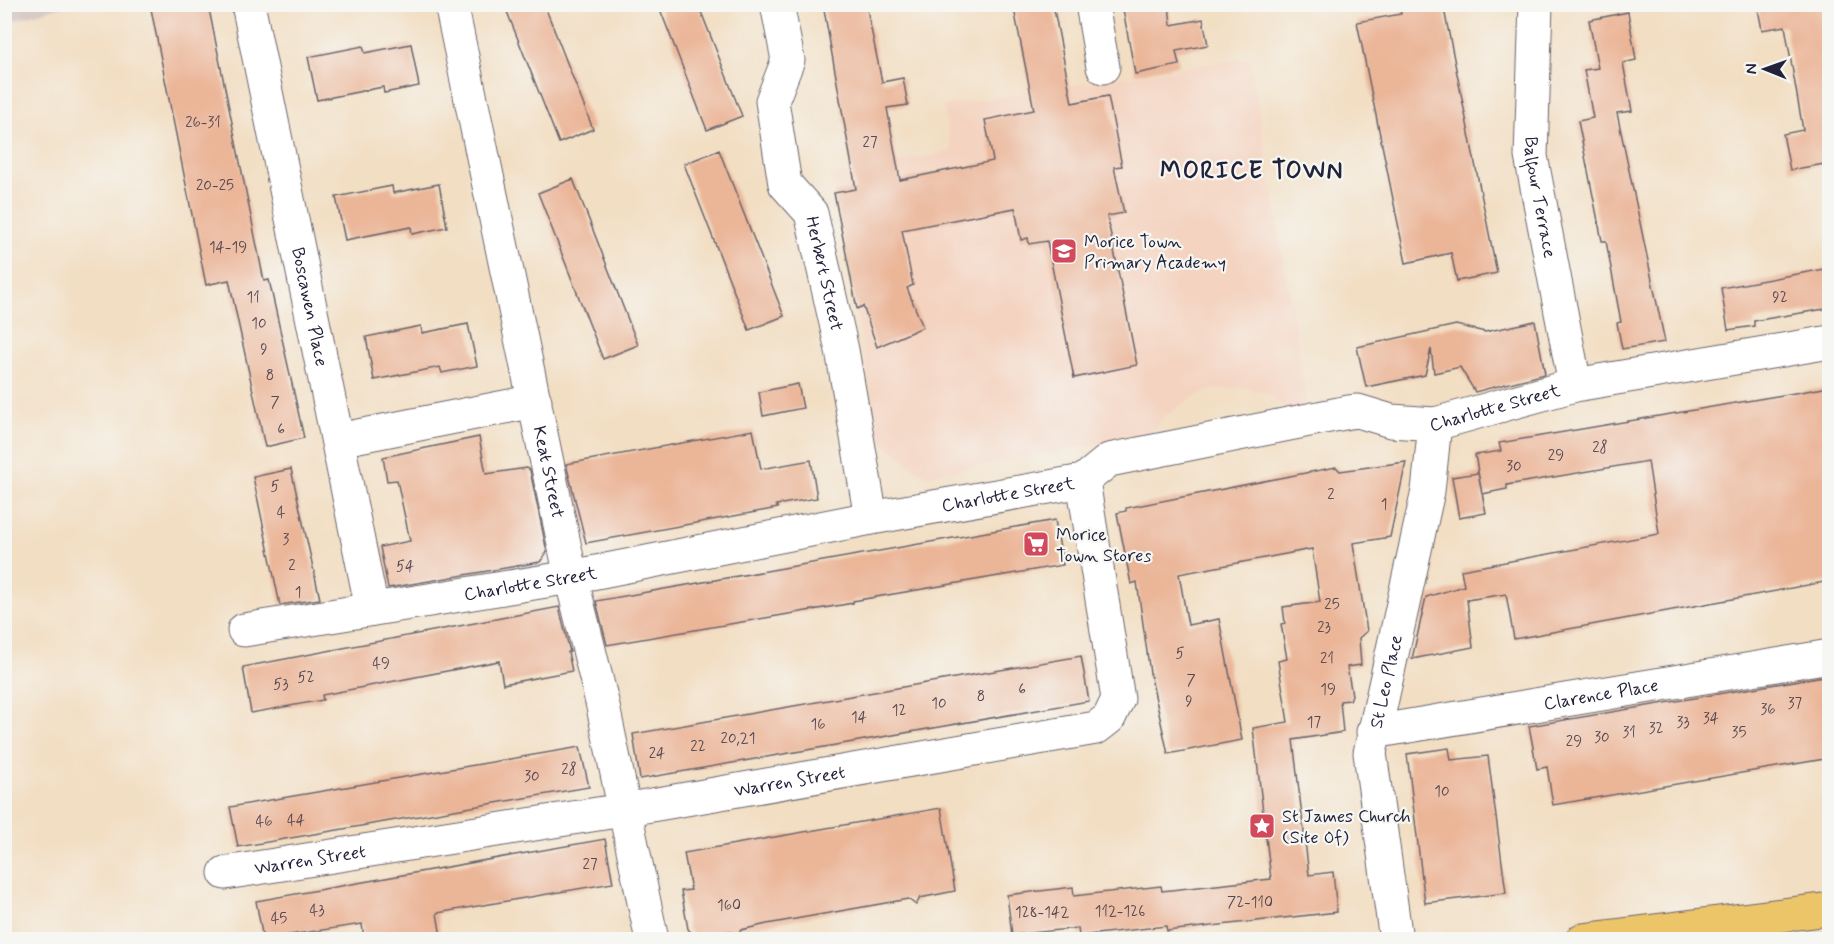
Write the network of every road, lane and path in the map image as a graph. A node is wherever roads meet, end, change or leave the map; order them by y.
1 (248, 4) edge
2 (451, 4) edge
3 (777, 4) edge
4 (1092, 4) edge
5 (1536, 4) edge
6 (1103, 67) dead end
7 (1830, 342) edge
8 (1575, 386) junction
9 (535, 401) junction
10 (1435, 424) junction
11 (338, 440) junction
12 (1083, 481) junction
13 (871, 518) junction
14 (571, 577) junction
15 (372, 609) junction
16 (244, 630) dead end
17 (1830, 656) edge
18 (1373, 732) junction
19 (623, 810) junction
20 (225, 873) dead end
21 (1830, 909) edge
22 (651, 939) edge
23 (1396, 939) edge
24 (1582, 939) edge

1 - 11 street, Boscawen Place
2 - 9 street, Keat Street
3 - 13 street, Herbert Street
4 - 6 street
5 - 8 street, Balfour Terrace
7 - 8 street, Charlotte Street
8 - 10 street, Charlotte Street
9 - 11 street
9 - 14 street, Keat Street
10 - 12 street, Charlotte Street
10 - 18 street, St Leo Place
11 - 15 street, Boscawen Place
12 - 13 street, Charlotte Street
12 - 19 street, Warren Street
13 - 14 street, Charlotte Street
14 - 15 street, Charlotte Street
14 - 19 street, Keat Street
15 - 16 street, Charlotte Street
17 - 18 street, Clarence Place
18 - 23 street, St Leo Place
19 - 20 street, Warren Street
19 - 22 street, Keat Street
21 - 24 main road

